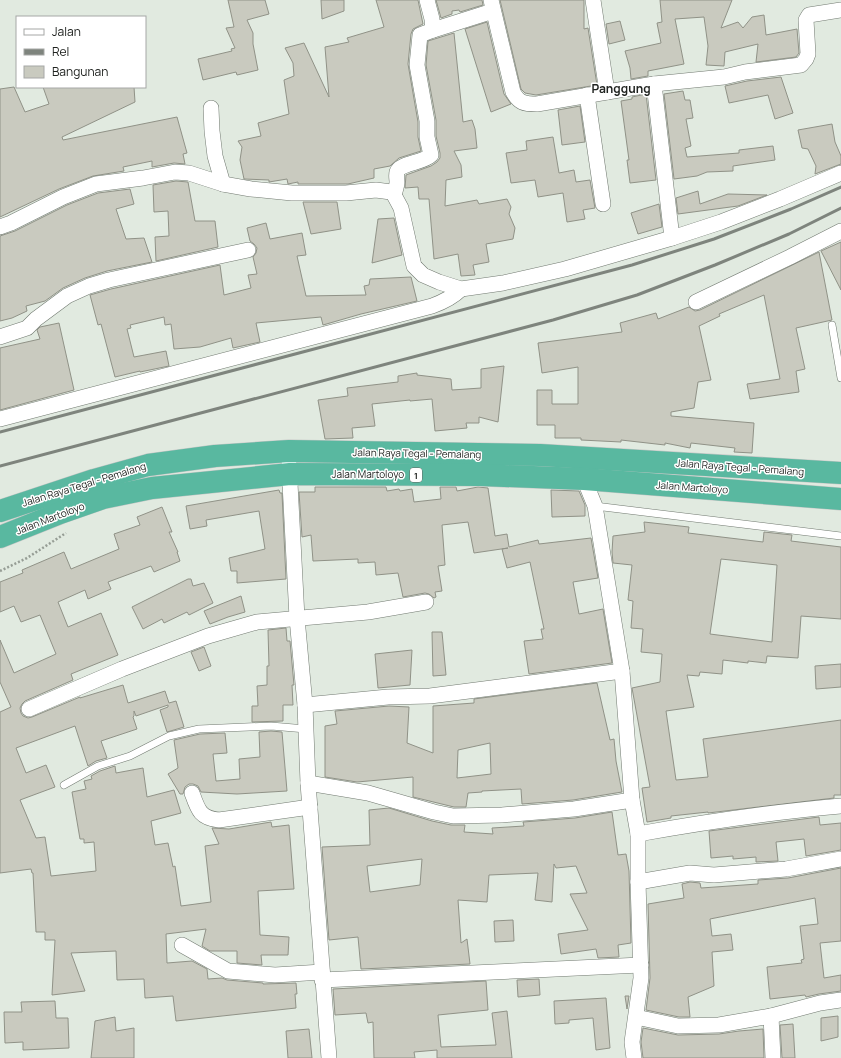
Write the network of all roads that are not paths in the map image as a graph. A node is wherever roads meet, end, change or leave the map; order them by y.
1 (427, 0) edge
2 (593, 0) edge
3 (492, 6) edge
4 (841, 10) edge
5 (433, 30) junction
6 (654, 84) junction
7 (607, 92) junction
8 (587, 95) junction
9 (211, 108) dead end
10 (841, 173) edge
11 (223, 184) junction
12 (394, 195) junction
13 (603, 204) dead end
14 (0, 227) edge
15 (841, 231) edge
16 (672, 238) junction
17 (248, 250) dead end
18 (461, 289) junction
19 (696, 302) dead end
20 (832, 325) dead end
21 (0, 337) edge
22 (841, 378) edge
23 (0, 419) edge
24 (289, 452) junction
25 (841, 473) edge
26 (290, 474) junction
27 (584, 479) junction
28 (841, 499) edge
29 (57, 502) junction
30 (595, 506) junction
31 (4, 508) edge
32 (841, 536) edge
33 (0, 537) edge
34 (426, 602) dead end
35 (297, 618) junction
36 (622, 671) junction
37 (305, 705) junction
38 (29, 709) dead end
39 (306, 729) junction
40 (308, 784) junction
41 (64, 785) dead end
42 (192, 793) dead end
43 (632, 800) junction
44 (841, 806) edge
45 (310, 807) junction
46 (638, 834) junction
47 (841, 859) edge
48 (638, 882) junction
49 (182, 945) dead end
50 (641, 965) junction
51 (322, 976) junction
52 (841, 1000) edge
53 (771, 1016) junction
54 (636, 1017) junction
55 (329, 1058) edge
56 (634, 1058) edge
57 (773, 1058) edge

1 - 5 street
2 - 7 street
3 - 5 street
3 - 8 street
4 - 6 street
5 - 12 street
6 - 7 street
6 - 16 street
7 - 8 street
8 - 13 street
9 - 11 street
10 - 16 street
11 - 12 street
11 - 14 street
12 - 18 street
15 - 19 street
16 - 18 street
17 - 21 street
18 - 23 street
20 - 22 lane
24 - 25 highway, Jalan Raya Tegal - Pemalang / 1
24 - 26 street
24 - 29 highway, Jalan Raya Tegal - Pemalang / 1
26 - 27 highway, Jalan Martoloyo / 1
26 - 29 highway, Jalan Martoloyo / 1
26 - 35 street
27 - 28 highway, Jalan Martoloyo / 1
27 - 30 street
29 - 31 highway, Jalan Raya Tegal - Pemalang / 1
29 - 33 highway, Jalan Martoloyo / 1
30 - 32 lane
30 - 36 street
34 - 35 street
35 - 37 street
35 - 38 street
36 - 37 street
36 - 43 street
37 - 39 street
39 - 40 street
39 - 41 lane
40 - 43 street
40 - 45 street
42 - 45 street
43 - 46 street
44 - 46 street
45 - 51 street
46 - 48 street
47 - 48 street
48 - 50 street
49 - 51 street
50 - 51 street
50 - 54 street
51 - 55 street
52 - 53 street
53 - 54 street
53 - 57 street
54 - 56 street

